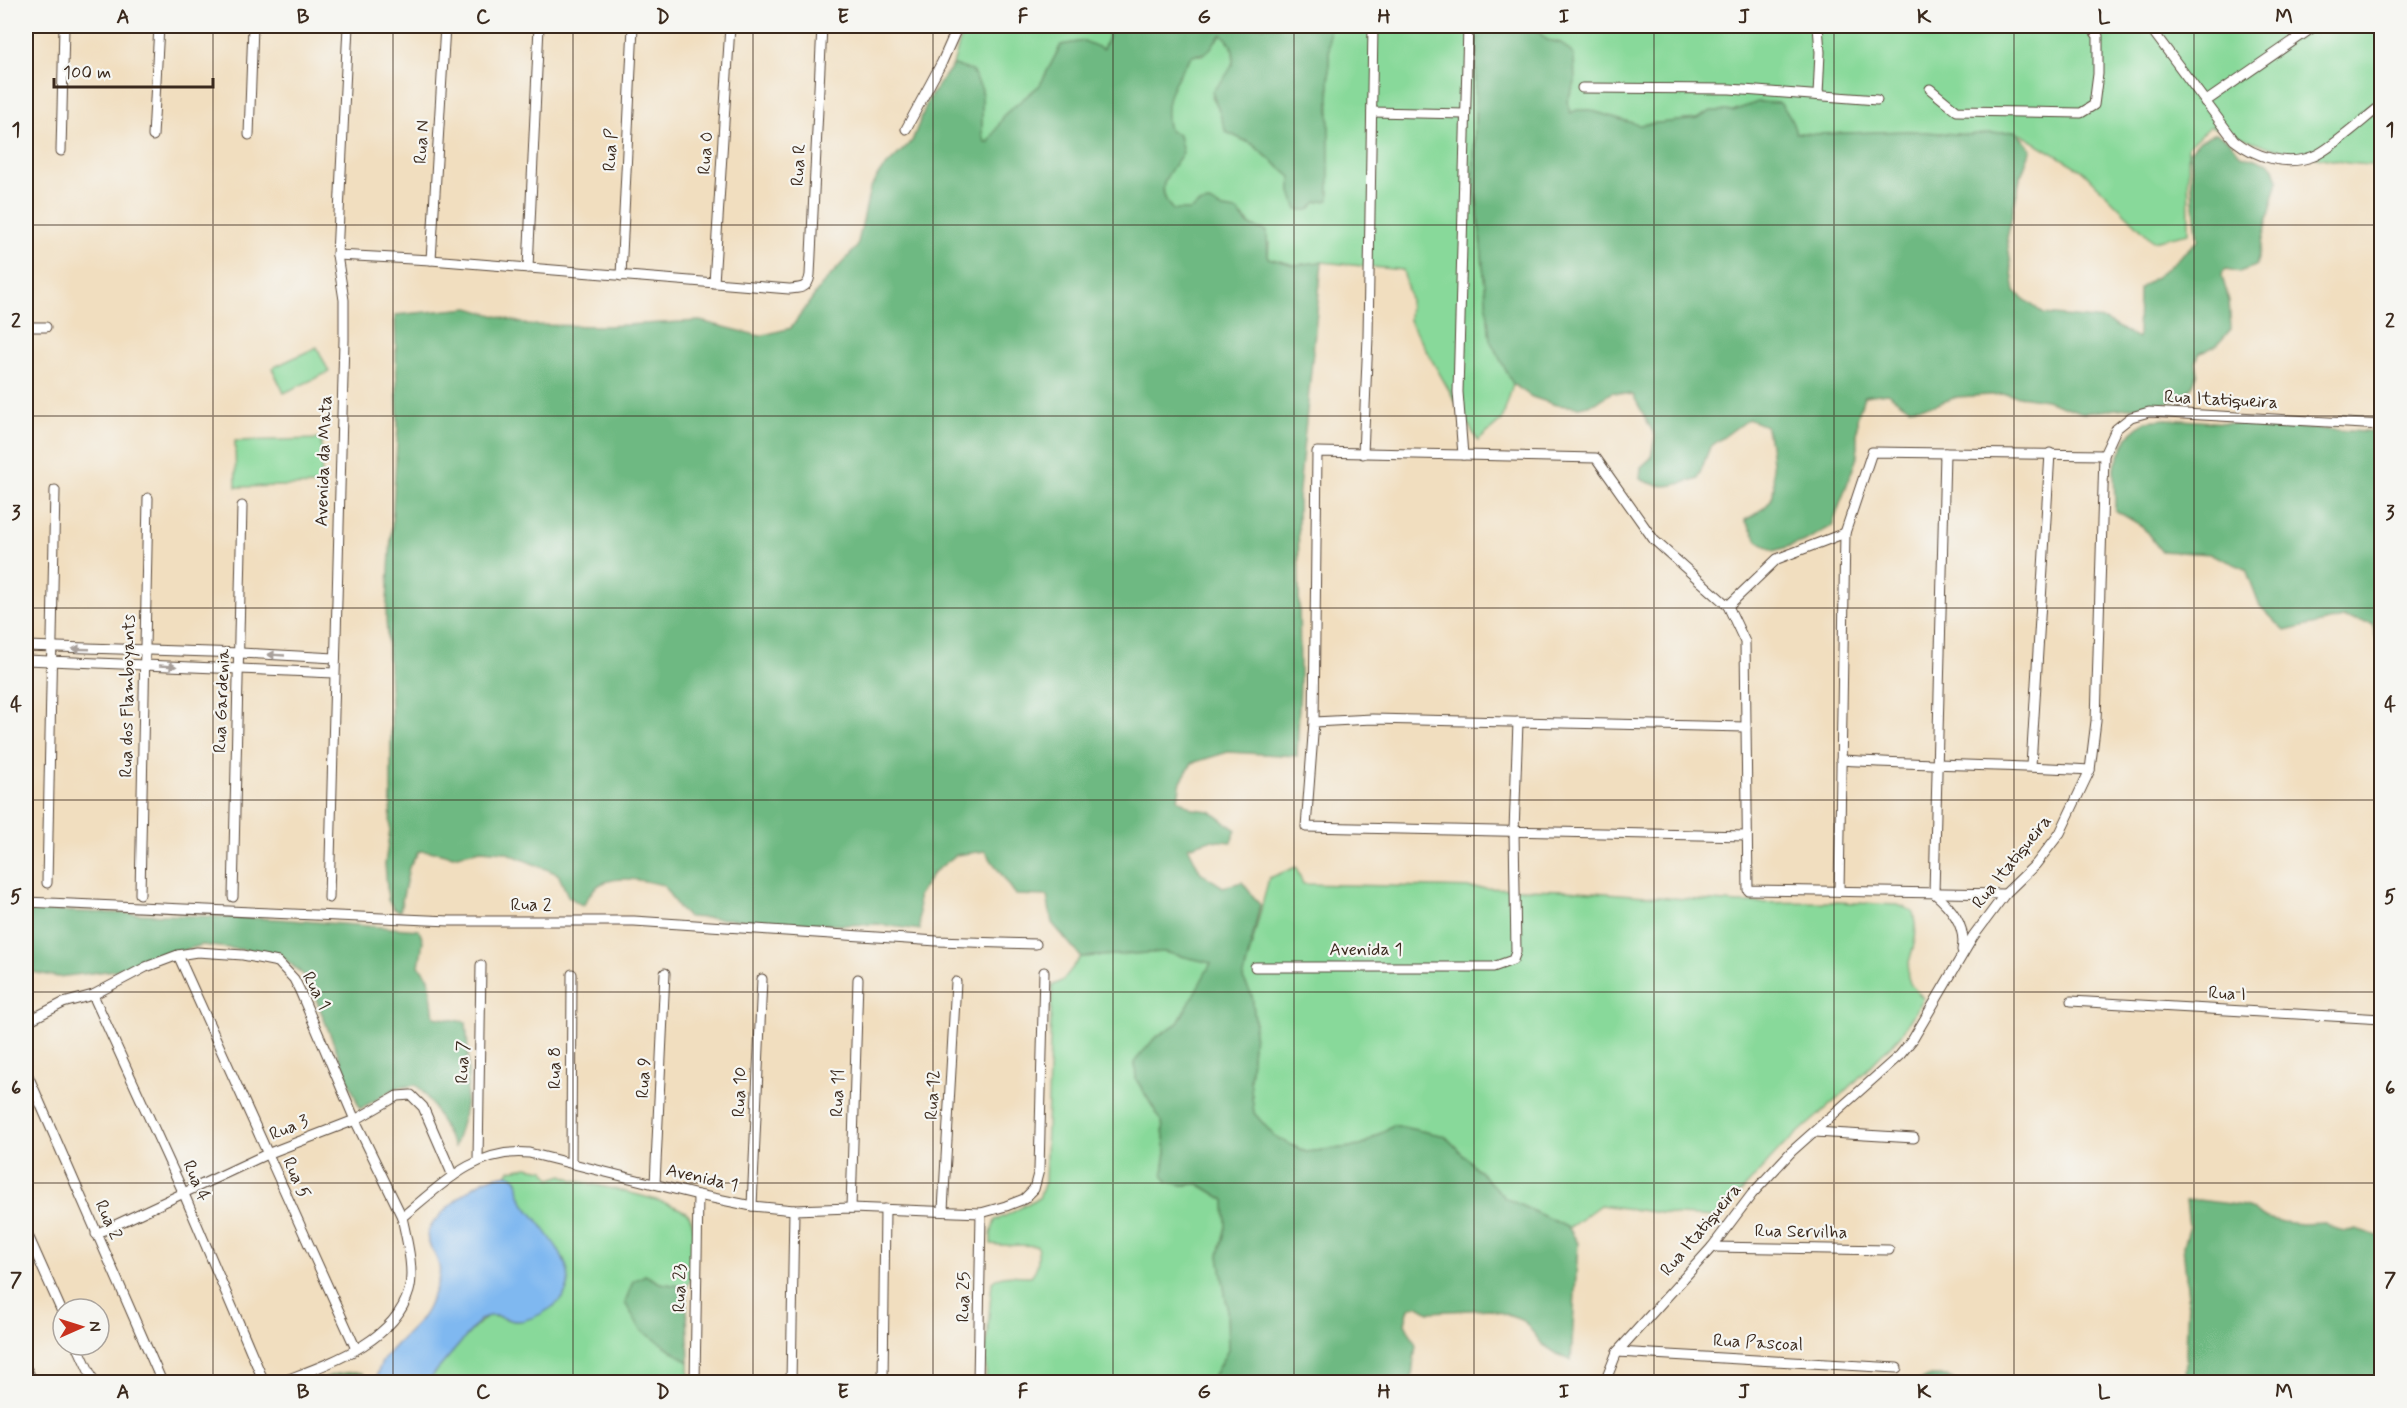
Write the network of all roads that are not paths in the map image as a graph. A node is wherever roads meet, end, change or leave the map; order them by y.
1 (64, 26) edge
2 (159, 26) edge
3 (253, 26) edge
4 (348, 26) edge
5 (445, 26) edge
6 (539, 26) edge
7 (633, 26) edge
8 (730, 26) edge
9 (822, 26) edge
10 (958, 26) edge
11 (1373, 26) edge
12 (1468, 26) edge
13 (1818, 26) edge
14 (2089, 26) edge
15 (2144, 26) edge
16 (2315, 26) edge
17 (1582, 88) dead end
18 (1930, 88) dead end
19 (1818, 95) junction
20 (1877, 100) dead end
21 (2205, 102) junction
22 (2382, 105) edge
23 (1372, 112) junction
24 (1466, 114) junction
25 (906, 129) dead end
26 (249, 135) dead end
27 (153, 136) dead end
28 (61, 151) dead end
29 (337, 255) junction
30 (431, 260) junction
31 (528, 268) junction
32 (621, 276) junction
33 (714, 283) junction
34 (26, 327) edge
35 (46, 327) dead end
36 (2382, 425) edge
37 (1945, 453) junction
38 (2050, 453) junction
39 (1363, 454) junction
40 (1463, 455) junction
41 (2104, 455) junction
42 (55, 490) dead end
43 (148, 498) dead end
44 (242, 506) dead end
45 (1845, 534) junction
46 (1728, 606) junction
47 (26, 646) edge
48 (51, 648) junction
49 (146, 651) junction
50 (240, 652) junction
51 (335, 658) junction
52 (26, 660) edge
53 (51, 662) junction
54 (146, 664) junction
55 (239, 669) junction
56 (334, 673) junction
57 (1314, 722) junction
58 (1518, 722) junction
59 (1746, 727) junction
60 (1841, 760) junction
61 (1937, 765) junction
62 (2031, 766) junction
63 (2090, 770) junction
64 (1514, 831) junction
65 (1747, 836) junction
66 (48, 883) dead end
67 (1839, 891) junction
68 (1934, 893) junction
69 (140, 894) dead end
70 (2005, 894) junction
71 (233, 897) dead end
72 (329, 898) dead end
73 (26, 902) edge
74 (1036, 944) dead end
75 (178, 955) junction
76 (481, 965) dead end
77 (1256, 967) dead end
78 (1951, 970) junction
79 (1044, 972) dead end
80 (665, 973) dead end
81 (572, 974) dead end
82 (762, 979) dead end
83 (858, 979) dead end
84 (956, 982) dead end
85 (93, 995) junction
86 (2071, 1001) dead end
87 (2382, 1019) edge
88 (26, 1022) edge
89 (26, 1071) edge
90 (355, 1119) junction
91 (1815, 1132) junction
92 (1914, 1138) dead end
93 (267, 1154) junction
94 (478, 1160) junction
95 (571, 1162) junction
96 (453, 1176) junction
97 (655, 1184) junction
98 (184, 1194) junction
99 (698, 1195) junction
100 (752, 1206) junction
101 (851, 1208) junction
102 (885, 1209) junction
103 (794, 1210) junction
104 (943, 1210) junction
105 (981, 1213) junction
106 (402, 1217) junction
107 (26, 1231) edge
108 (96, 1234) junction
109 (1712, 1247) junction
110 (1889, 1250) dead end
111 (55, 1297) edge
112 (356, 1349) junction
113 (1617, 1352) junction
114 (82, 1357) edge
115 (1897, 1368) dead end
116 (26, 1371) edge
117 (31, 1383) edge
118 (94, 1383) edge
119 (162, 1383) edge
120 (264, 1383) edge
121 (281, 1383) edge
122 (695, 1383) edge
123 (791, 1383) edge
124 (882, 1383) edge
125 (978, 1383) edge
126 (1605, 1383) edge

1 - 28 street
2 - 27 street
3 - 26 street
4 - 29 street, Avenida da Mata
5 - 30 street, Rua N
6 - 31 street
7 - 32 street, Rua P
8 - 33 street, Rua O
9 - 33 street, Rua R
10 - 25 street
11 - 23 street
12 - 24 street
13 - 19 street
14 - 18 street
15 - 21 street
16 - 21 street
17 - 19 street
19 - 20 street
21 - 22 street
23 - 24 street
23 - 39 street
24 - 40 street
29 - 30 street
29 - 51 street, Avenida da Mata
30 - 31 street
31 - 32 street
32 - 33 street
34 - 35 street
36 - 41 street, Rua Itatiqueira
37 - 38 street
37 - 45 street
37 - 61 street
38 - 41 street
38 - 62 street
39 - 40 street
39 - 57 street
40 - 46 street
41 - 63 street, Rua Itatiqueira
42 - 48 street
43 - 49 street, Rua dos Flamboyants
44 - 50 street, Rua Gardenia
45 - 46 street
45 - 60 street
46 - 59 street
47 - 48 street
49 -> 48 street
48 - 53 street
49 - 50 street
49 - 54 street, Rua dos Flamboyants
51 -> 50 street
50 - 55 street, Rua Gardenia
51 - 56 street, Avenida da Mata
52 - 53 street
53 - 54 street
53 - 66 street
54 -> 55 street
54 - 69 street, Rua dos Flamboyants
55 - 56 street
55 - 71 street, Rua Gardenia
56 - 72 street, Avenida da Mata
57 - 58 street
57 - 64 street
58 - 59 street
58 - 64 street, Avenida 1
59 - 65 street
60 - 61 street
60 - 67 street
61 - 62 street
61 - 68 street
62 - 63 street
63 - 70 street, Rua Itatiqueira
64 - 65 street
64 - 77 street, Avenida 1
65 - 67 street
67 - 68 street
68 - 70 street
68 - 78 street
70 - 78 street, Rua Itatiqueira
73 - 74 street, Rua 2
75 - 85 street, Rua 1
75 - 90 street, Rua 1
75 - 93 street, Rua 5
76 - 94 street, Rua 7
78 - 91 street, Rua Itatiqueira
79 - 105 street, Avenida 1
80 - 97 street, Rua 9
81 - 95 street, Rua 8
82 - 100 street, Rua 10
83 - 101 street, Rua 11
84 - 104 street, Rua 12
85 - 88 street, Rua 1
85 - 98 street, Rua 4
86 - 87 street, Rua I
89 - 108 street, Rua 2
90 - 93 street, Rua 3
90 - 96 street, Rua 3
90 - 106 street, Rua 1
91 - 92 street
91 - 109 street, Rua Itatiqueira
93 - 98 street, Rua 3
93 - 112 street, Rua 5
94 - 95 street, Avenida 1
94 - 96 street, Avenida 1
95 - 97 street, Avenida 1
96 - 106 street, Avenida 1
97 - 99 street, Avenida 1
98 - 108 street, Rua 3
98 - 120 street, Rua 4
99 - 100 street, Avenida 1
99 - 122 street, Rua 23
100 - 103 street, Avenida 1
101 - 102 street, Avenida 1
101 - 103 street, Avenida 1
102 - 104 street, Avenida 1
102 - 124 street
103 - 123 street
104 - 105 street, Avenida 1
105 - 125 street, Rua 25
106 - 112 street
107 - 111 street
108 - 119 street, Rua 2
109 - 110 street, Rua Servilha
109 - 113 street, Rua Itatiqueira
112 - 121 street
113 - 115 street, Rua Pascoal
113 - 126 street, Rua Itatiqueira
114 - 118 street
116 - 117 street

